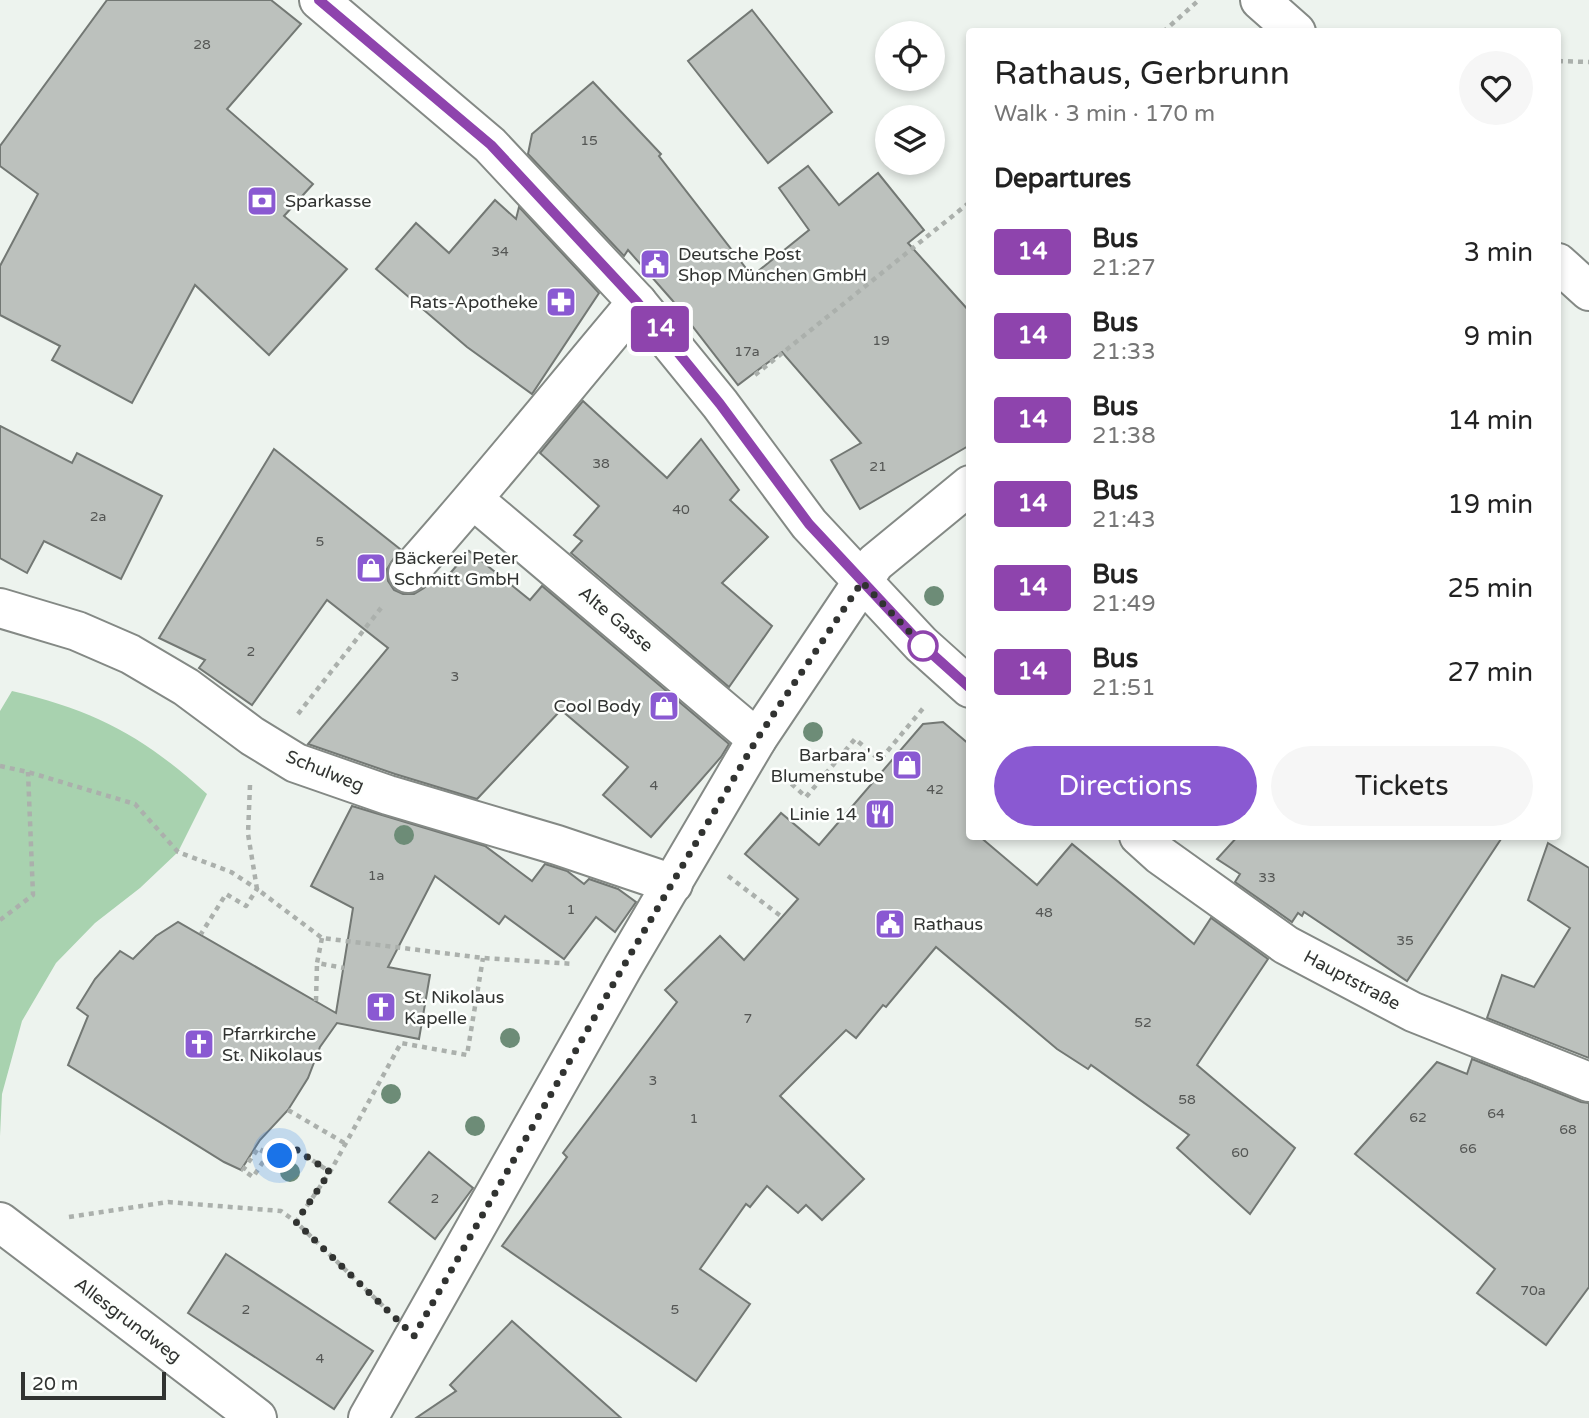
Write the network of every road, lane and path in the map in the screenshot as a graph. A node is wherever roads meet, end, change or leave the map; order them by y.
1 (319, 0) edge
2 (1199, 0) edge
3 (1261, 0) edge
4 (1168, 28) edge
5 (1292, 28) edge
6 (1561, 61) edge
7 (1589, 62) edge
8 (966, 205) edge
9 (1561, 266) edge
10 (1589, 291) edge
11 (637, 302) junction
12 (720, 404) junction
13 (966, 488) edge
14 (474, 500) junction
15 (408, 573) joint
16 (862, 582) junction
17 (0, 608) edge
18 (966, 684) edge
19 (929, 701) dead end
20 (297, 715) dead end
21 (252, 736) junction
22 (754, 744) junction
23 (0, 766) edge
24 (28, 772) junction
25 (1143, 840) edge
26 (694, 850) junction
27 (673, 884) junction
28 (257, 889) junction
29 (782, 917) dead end
30 (0, 920) edge
31 (201, 934) dead end
32 (322, 938) junction
33 (483, 958) junction
34 (317, 963) junction
35 (580, 964) dead end
36 (344, 968) dead end
37 (316, 1001) dead end
38 (1589, 1082) edge
39 (288, 1110) dead end
40 (346, 1144) junction
41 (257, 1150) junction
42 (271, 1150) junction
43 (267, 1157) junction
44 (330, 1172) junction
45 (296, 1222) junction
46 (3, 1224) edge
47 (414, 1336) junction
48 (257, 1418) edge
49 (368, 1418) edge

1 - 11 street
2 - 4 path
3 - 5 street
6 - 7 path
8 - 12 path
9 - 10 street
11 - 12 street
11 - 14 street
12 - 16 street
13 - 16 street
14 - 15 street
14 - 22 street, Alte Gasse
15 - 20 path
16 - 18 street
16 - 22 street
17 - 21 street, Schulweg
19 - 22 path
21 - 27 street, Schulweg
21 - 28 path
22 - 26 street
23 - 24 path
24 - 28 path
24 - 30 path
25 - 38 street, Hauptstraße
26 - 27 street
26 - 29 path
27 - 47 street
28 - 31 path
28 - 32 path
32 - 33 path
32 - 34 path
33 - 35 path
33 - 40 path
34 - 36 path
34 - 37 path
39 - 40 path
40 - 44 path
41 - 42 path
41 - 43 path
41 - 43 path
42 - 43 path
42 - 44 path
44 - 45 path
45 - 46 path
45 - 47 path
46 - 48 street, Allesgrundweg
47 - 49 street

